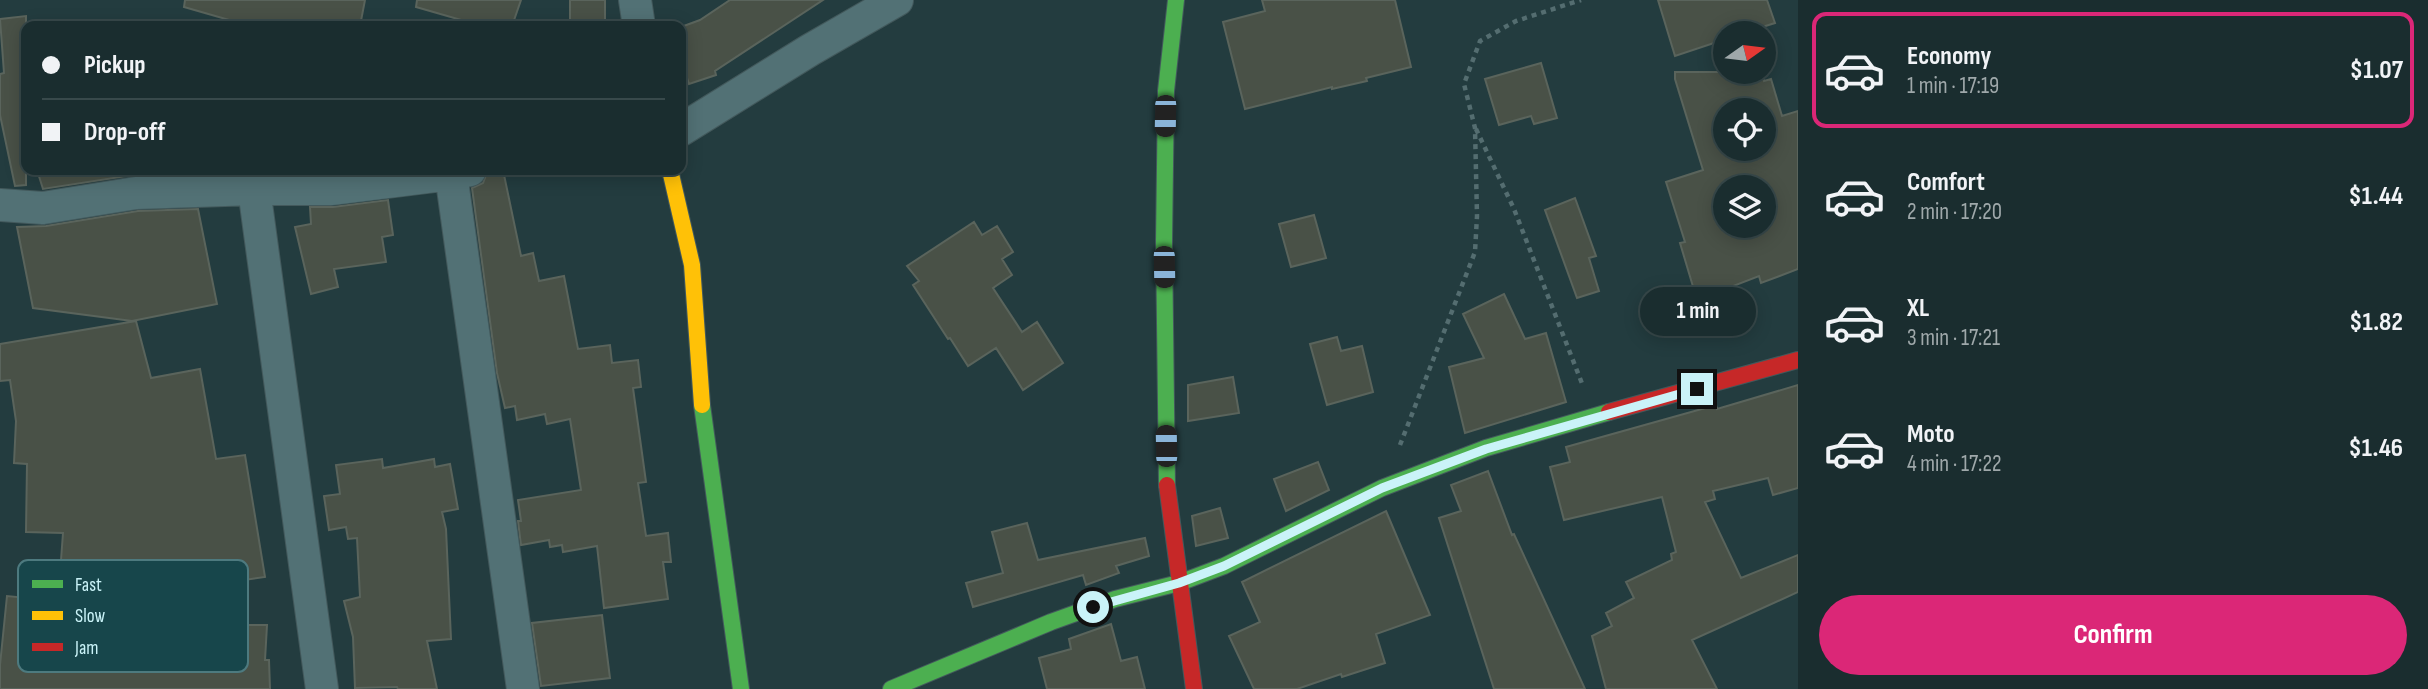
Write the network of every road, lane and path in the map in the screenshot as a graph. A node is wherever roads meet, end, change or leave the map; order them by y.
1 (635, 0) edge
2 (897, 0) edge
3 (1176, 0) edge
4 (1581, 0) edge
5 (638, 21) edge
6 (686, 128) edge
7 (1475, 128) junction
8 (437, 175) edge
9 (460, 175) edge
10 (671, 175) edge
11 (254, 189) junction
12 (0, 205) edge
13 (1798, 360) edge
14 (1595, 416) junction
15 (1382, 488) junction
16 (1179, 583) junction
17 (322, 689) edge
18 (523, 689) edge
19 (741, 689) edge
20 (891, 689) edge
21 (1194, 689) edge

1 - 5 street
2 - 6 street
3 - 16 street
4 - 7 path
7 - 14 path
7 - 15 path
8 - 11 street
9 - 18 street
10 - 19 street
11 - 12 street
11 - 17 street
13 - 14 street
14 - 15 street
15 - 16 street
16 - 20 street
16 - 21 street

